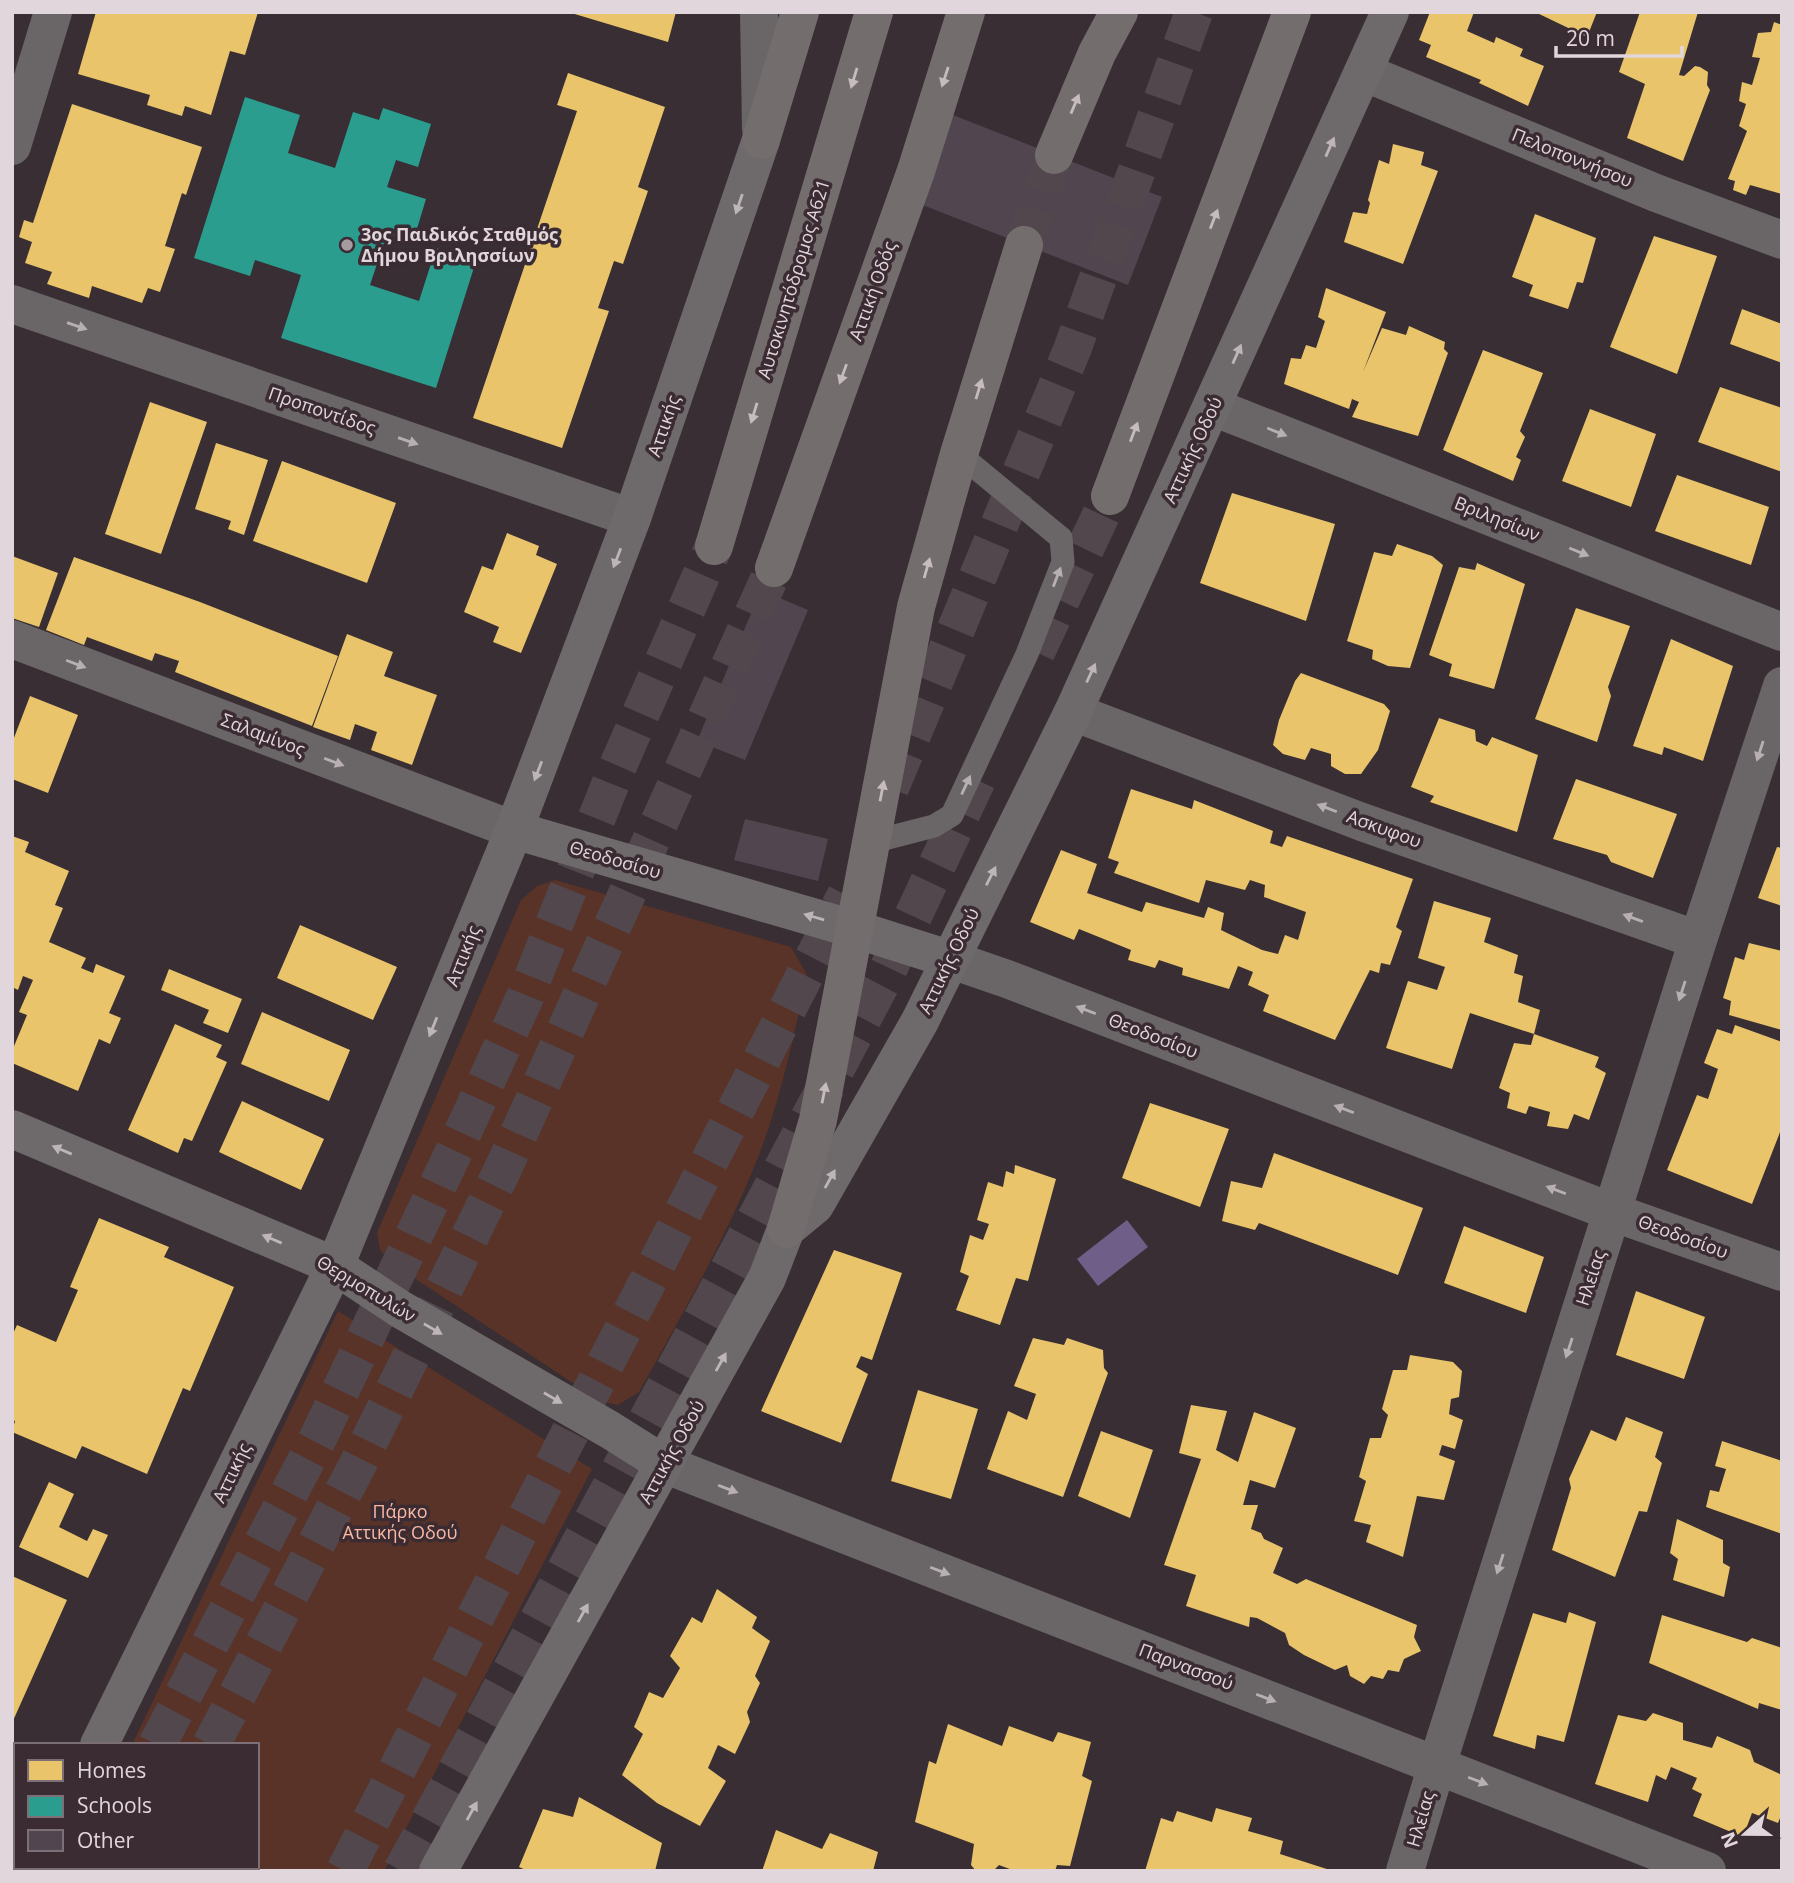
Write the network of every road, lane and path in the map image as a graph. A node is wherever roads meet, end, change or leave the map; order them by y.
1 (53, 12) edge
2 (759, 12) edge
3 (800, 12) edge
4 (874, 12) edge
5 (966, 12) edge
6 (1119, 12) edge
7 (1292, 12) edge
8 (1390, 12) edge
9 (1363, 72) junction
10 (761, 139) junction
11 (12, 146) edge
12 (1054, 155) tunnel mouth
13 (1782, 240) edge
14 (1024, 245) tunnel mouth
15 (12, 304) edge
16 (1213, 407) junction
17 (959, 454) junction
18 (1110, 496) tunnel mouth
19 (632, 518) junction
20 (714, 546) tunnel mouth
21 (774, 568) tunnel mouth
22 (1782, 632) edge
23 (12, 639) edge
24 (1782, 686) edge
25 (1073, 712) junction
26 (514, 830) junction
27 (872, 842) junction
28 (856, 930) junction
29 (1698, 940) junction
30 (949, 959) junction
31 (12, 1129) edge
32 (1612, 1212) junction
33 (786, 1229) junction
34 (334, 1266) junction
35 (1782, 1272) edge
36 (664, 1464) junction
37 (100, 1743) edge
38 (1437, 1765) junction
39 (438, 1871) edge
40 (1405, 1871) edge
41 (1707, 1871) edge

1 - 11 street
2 - 10 street
3 - 10 highway
4 -> 20 highway, Αυτοκινητόδρομος Α621
5 -> 21 highway, Αττική Οδός
12 -> 6 highway
18 -> 7 highway
8 - 9 street, Αττικής Οδού
9 - 13 street, Πελοποννήσου
16 -> 9 street, Αττικής Οδού
10 -> 19 street, Αττικής
17 -> 14 highway
15 -> 19 street, Προποντίδος
16 -> 22 street, Βριλησίων
25 -> 16 street, Αττικής Οδού
27 -> 17 highway
27 -> 17 lane
19 -> 26 street, Αττικής
23 -> 26 street, Σαλαμίνος
24 -> 29 street, Ηλείας
29 -> 25 street, Ασκυφου
30 -> 25 street, Αττικής Οδού
28 -> 26 street, Θεοδοσίου
26 -> 34 street, Αττικής
27 - 28 highway
28 - 30 street, Θεοδοσίου
33 -> 28 highway
29 -> 32 street, Ηλείας
32 -> 30 street, Θεοδοσίου
33 -> 30 street, Αττικής Οδού
34 -> 31 street, Θερμοπυλών
32 - 35 street, Θεοδοσίου
32 -> 38 street, Ηλείας
36 -> 33 street, Αττικής Οδού
34 -> 36 street, Θερμοπυλών
34 - 37 street, Αττικής
36 -> 38 street, Παρνασσού
39 -> 36 street, Αττικής Οδού
38 - 40 street, Ηλείας
38 -> 41 street, Παρνασσού

